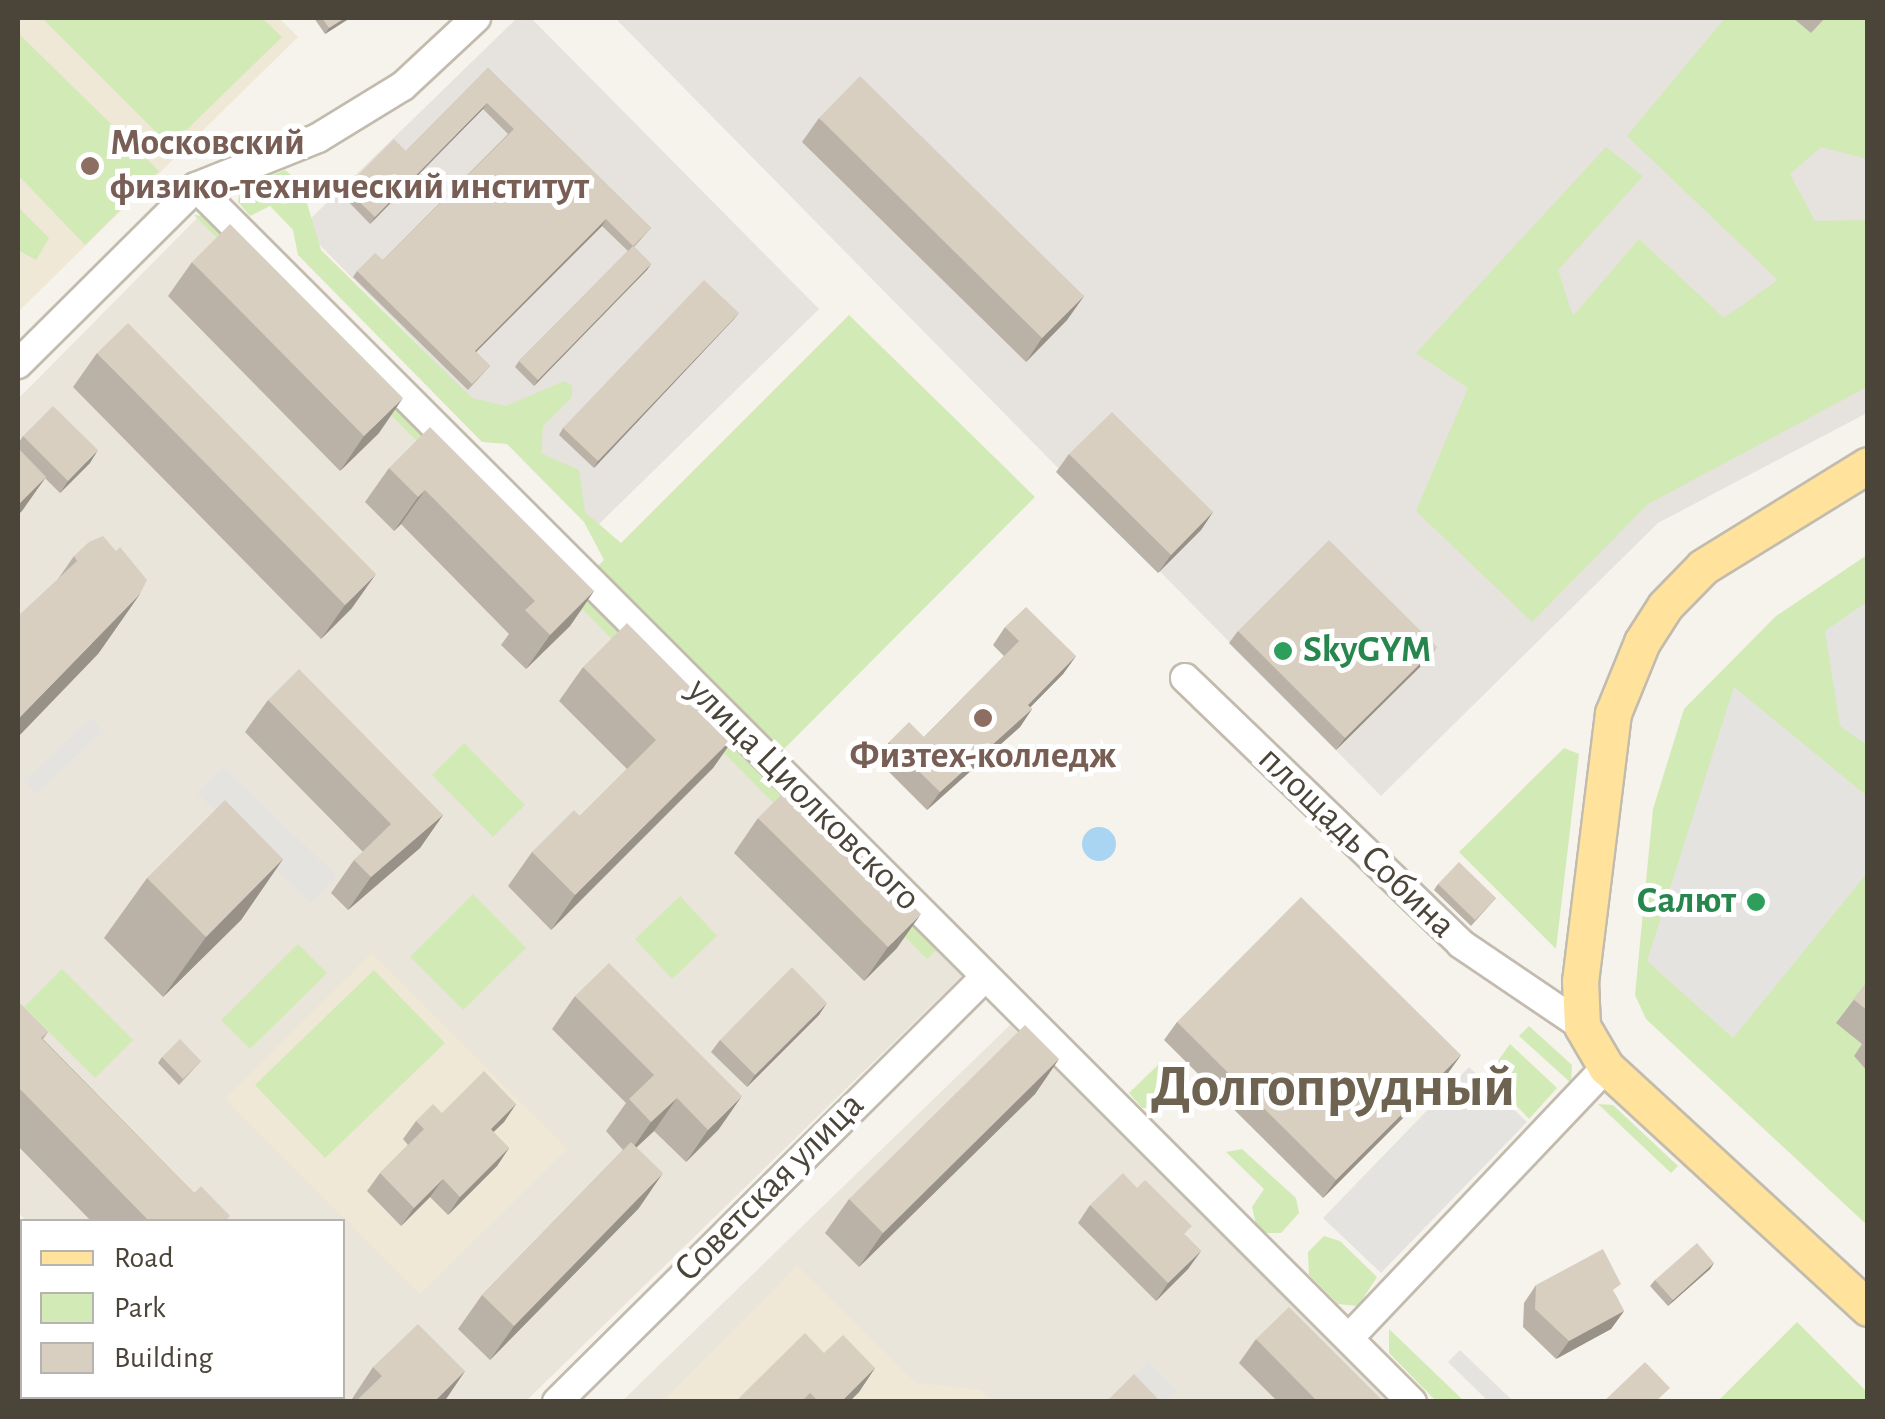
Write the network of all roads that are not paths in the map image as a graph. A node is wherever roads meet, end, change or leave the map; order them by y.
1 (476, 18) edge
2 (196, 187) junction
3 (18, 364) edge
4 (1868, 465) edge
5 (1185, 678) dead end
6 (985, 977) junction
7 (1582, 1026) junction
8 (1606, 1067) junction
9 (1868, 1308) edge
10 (1349, 1338) junction
11 (557, 1402) edge
12 (1412, 1402) edge

1 - 2 street
2 - 3 street
2 - 6 street, улица Циолковского
4 - 7 main road
5 - 7 street, площадь Собина
6 - 10 street, улица Циолковского
6 - 11 street, Советская улица
7 - 8 main road
8 - 9 main road
8 - 10 street
10 - 12 street, улица Циолковского

